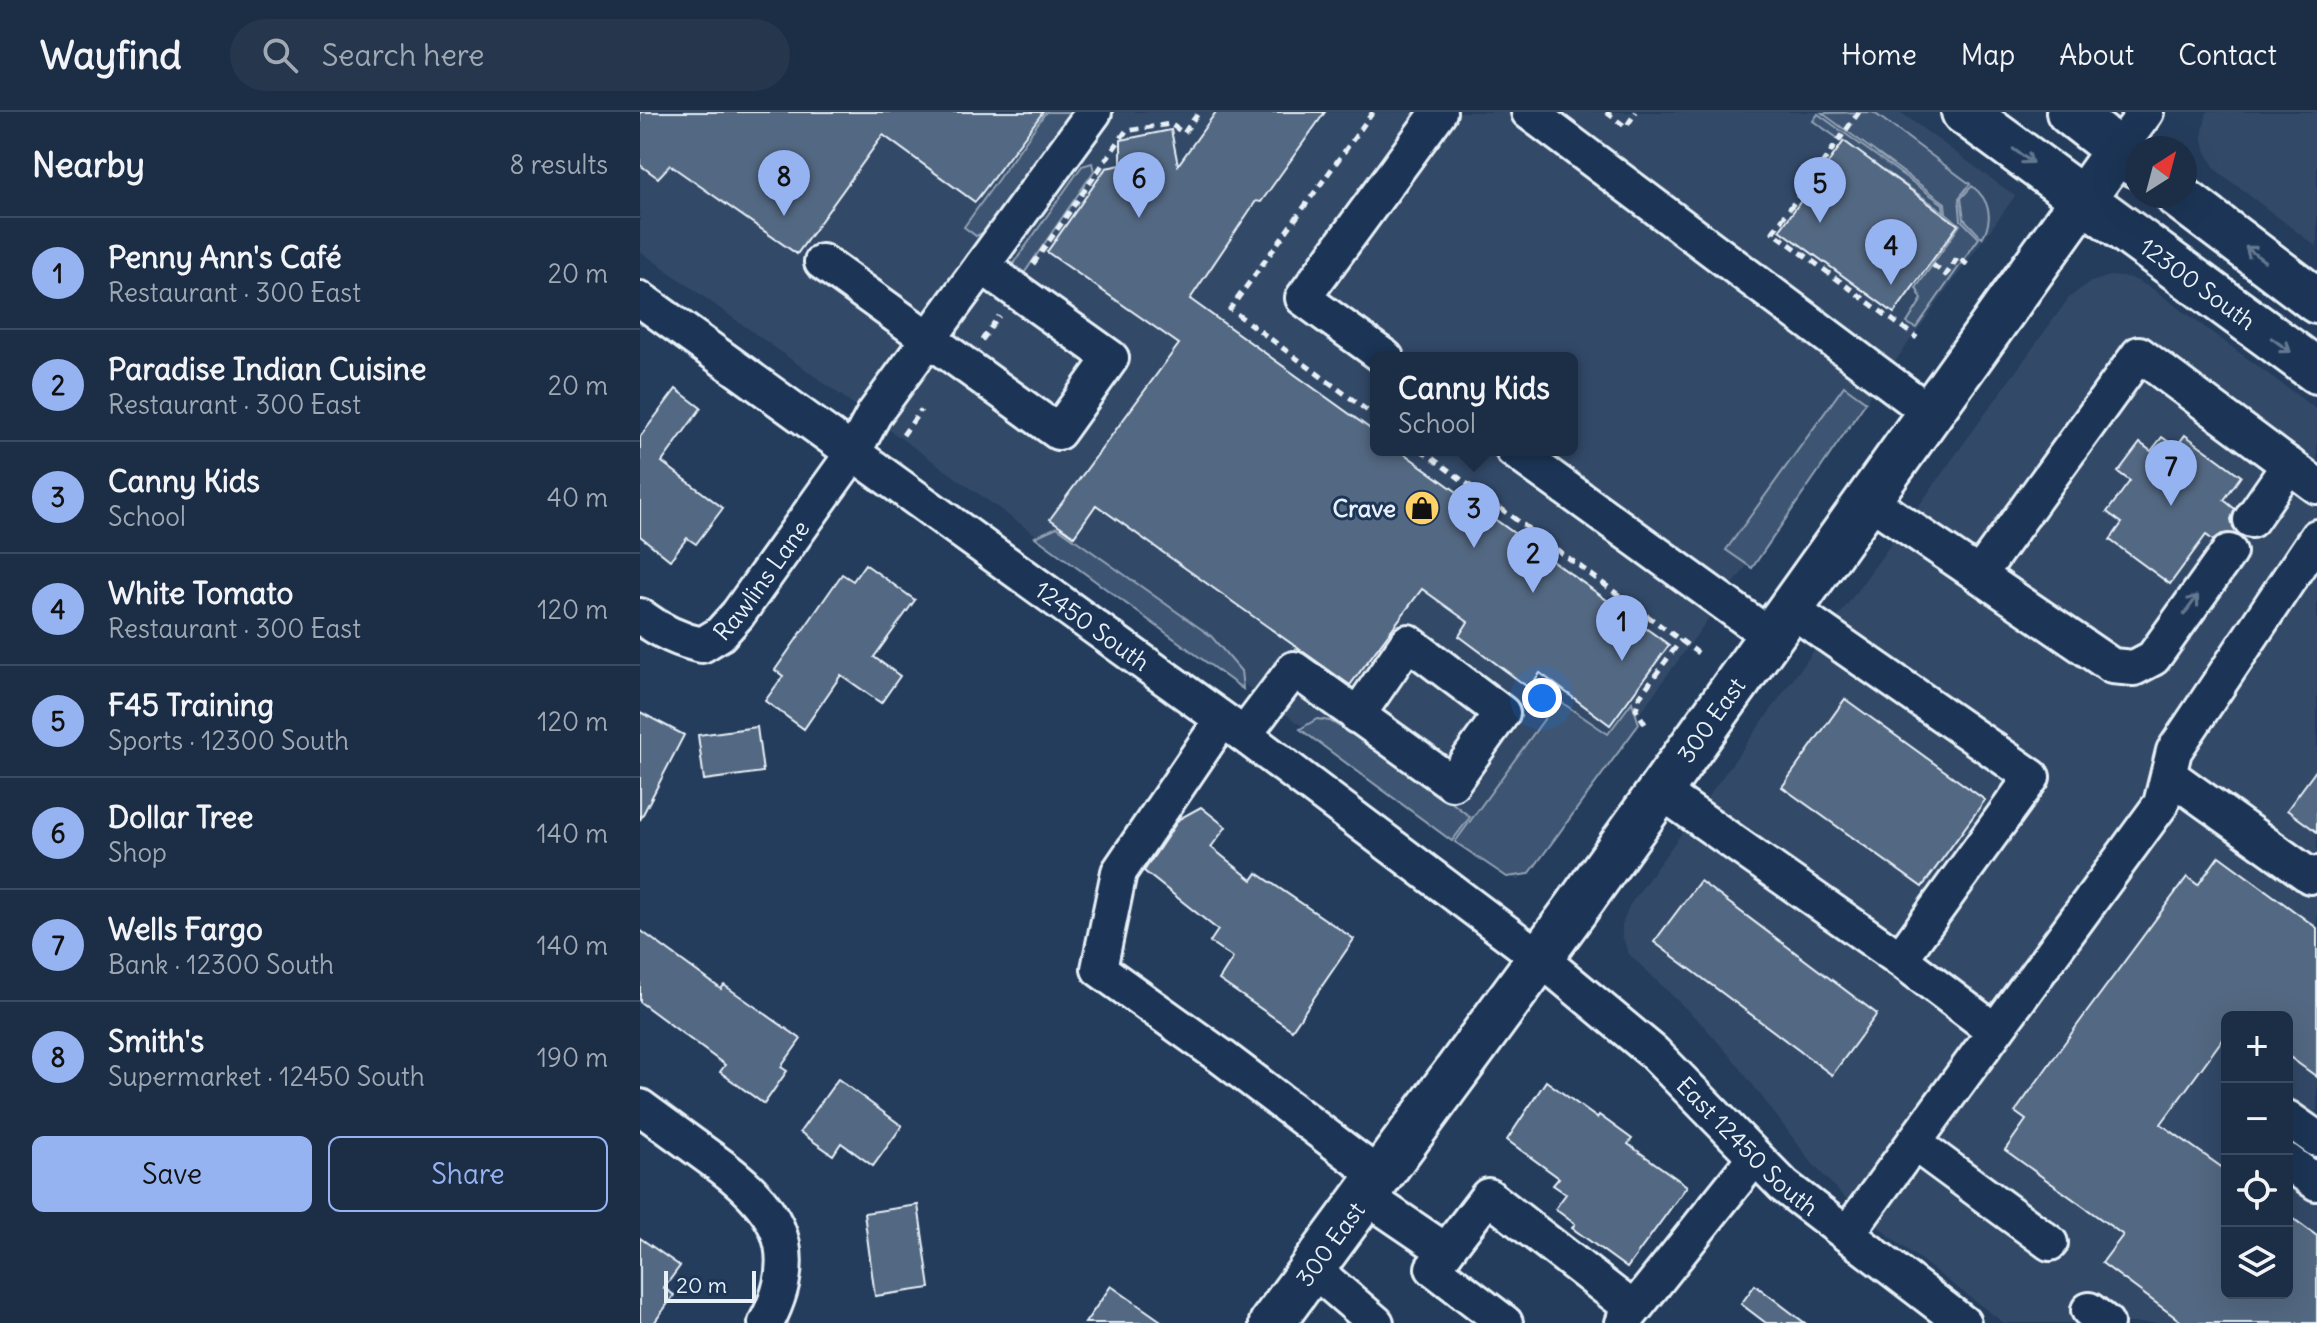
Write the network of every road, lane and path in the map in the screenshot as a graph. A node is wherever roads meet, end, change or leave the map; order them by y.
1 (1094, 112) edge
2 (1199, 112) edge
3 (1439, 112) edge
4 (1529, 112) edge
5 (1606, 112) edge
6 (1636, 112) edge
7 (1859, 112) edge
8 (1964, 112) edge
9 (2069, 112) edge
10 (2146, 112) edge
11 (2137, 136) edge
12 (2125, 156) edge
13 (2125, 161) edge
14 (2082, 201) junction
15 (2194, 208) edge
16 (822, 262) dead end
17 (1933, 265) dead end
18 (982, 266) junction
19 (1969, 266) dead end
20 (1025, 275) dead end
21 (640, 299) edge
22 (2317, 301) edge
23 (1002, 312) dead end
24 (1917, 338) dead end
25 (929, 339) junction
26 (975, 350) dead end
27 (1378, 352) edge
28 (2317, 371) edge
29 (1929, 412) junction
30 (853, 453) junction
31 (1429, 456) edge
32 (1522, 456) edge
33 (2289, 465) junction
34 (2317, 486) edge
35 (1867, 499) junction
36 (2251, 520) dead end
37 (2317, 537) edge
38 (2229, 552) dead end
39 (1979, 575) junction
40 (640, 616) edge
41 (1779, 622) junction
42 (1681, 640) junction
43 (1698, 653) dead end
44 (1357, 716) dead end
45 (1645, 724) dead end
46 (1233, 728) junction
47 (2169, 775) junction
48 (1659, 790) junction
49 (2317, 874) edge
50 (1540, 958) junction
51 (1900, 959) junction
52 (1995, 1031) junction
53 (640, 1107) edge
54 (2293, 1122) edge
55 (2317, 1139) edge
56 (1914, 1143) junction
57 (1755, 1157) junction
58 (2293, 1165) edge
59 (2317, 1183) edge
60 (1372, 1186) junction
61 (1847, 1234) junction
62 (2050, 1243) dead end
63 (1446, 1251) junction
64 (1312, 1268) junction
65 (1628, 1316) edge
66 (1941, 1317) edge
67 (766, 1323) edge
68 (1272, 1323) edge
69 (1376, 1323) edge
70 (1505, 1323) edge

1 - 18 street
2 - 20 path
3 - 27 street
4 - 29 street
5 - 6 path
7 - 24 path
8 -> 14 main road, 12300 South
9 - 12 main road
10 - 11 street, 300 East
13 - 14 main road, 300 East
14 -> 28 main road, 12300 South
14 - 29 main road, 300 East
22 -> 15 main road
16 - 25 street
17 - 19 path
18 - 25 street
18 - 25 street
21 - 30 street, 12450 South
23 - 26 path
25 - 30 street
29 - 35 main road, 300 East
30 - 40 street, Rawlins Lane
30 - 46 street, 12450 South
31 - 42 path
32 - 41 street
33 - 34 street
33 - 36 street
33 - 39 street
35 - 39 street
35 - 41 main road, 300 East
37 - 47 street
39 -> 38 street
41 - 48 main road, 300 East
41 - 51 street
42 - 43 path
42 - 45 path
44 - 46 street
46 - 50 street, 12450 South
46 - 60 street
47 - 49 street
47 - 52 street
48 - 50 main road, 300 East
48 - 51 street
50 - 57 street, East 12450 South
50 - 60 main road, 300 East
51 - 52 street
52 - 56 street
53 - 67 street
54 - 55 street
56 - 61 street
56 - 62 street
57 - 61 street, East 12450 South
57 - 65 street
58 - 59 street
60 - 63 street
60 - 64 main road, 300 East
61 - 66 street, East 12450 South
63 - 65 street
63 - 70 street
64 - 68 main road, 300 East
64 - 69 street

